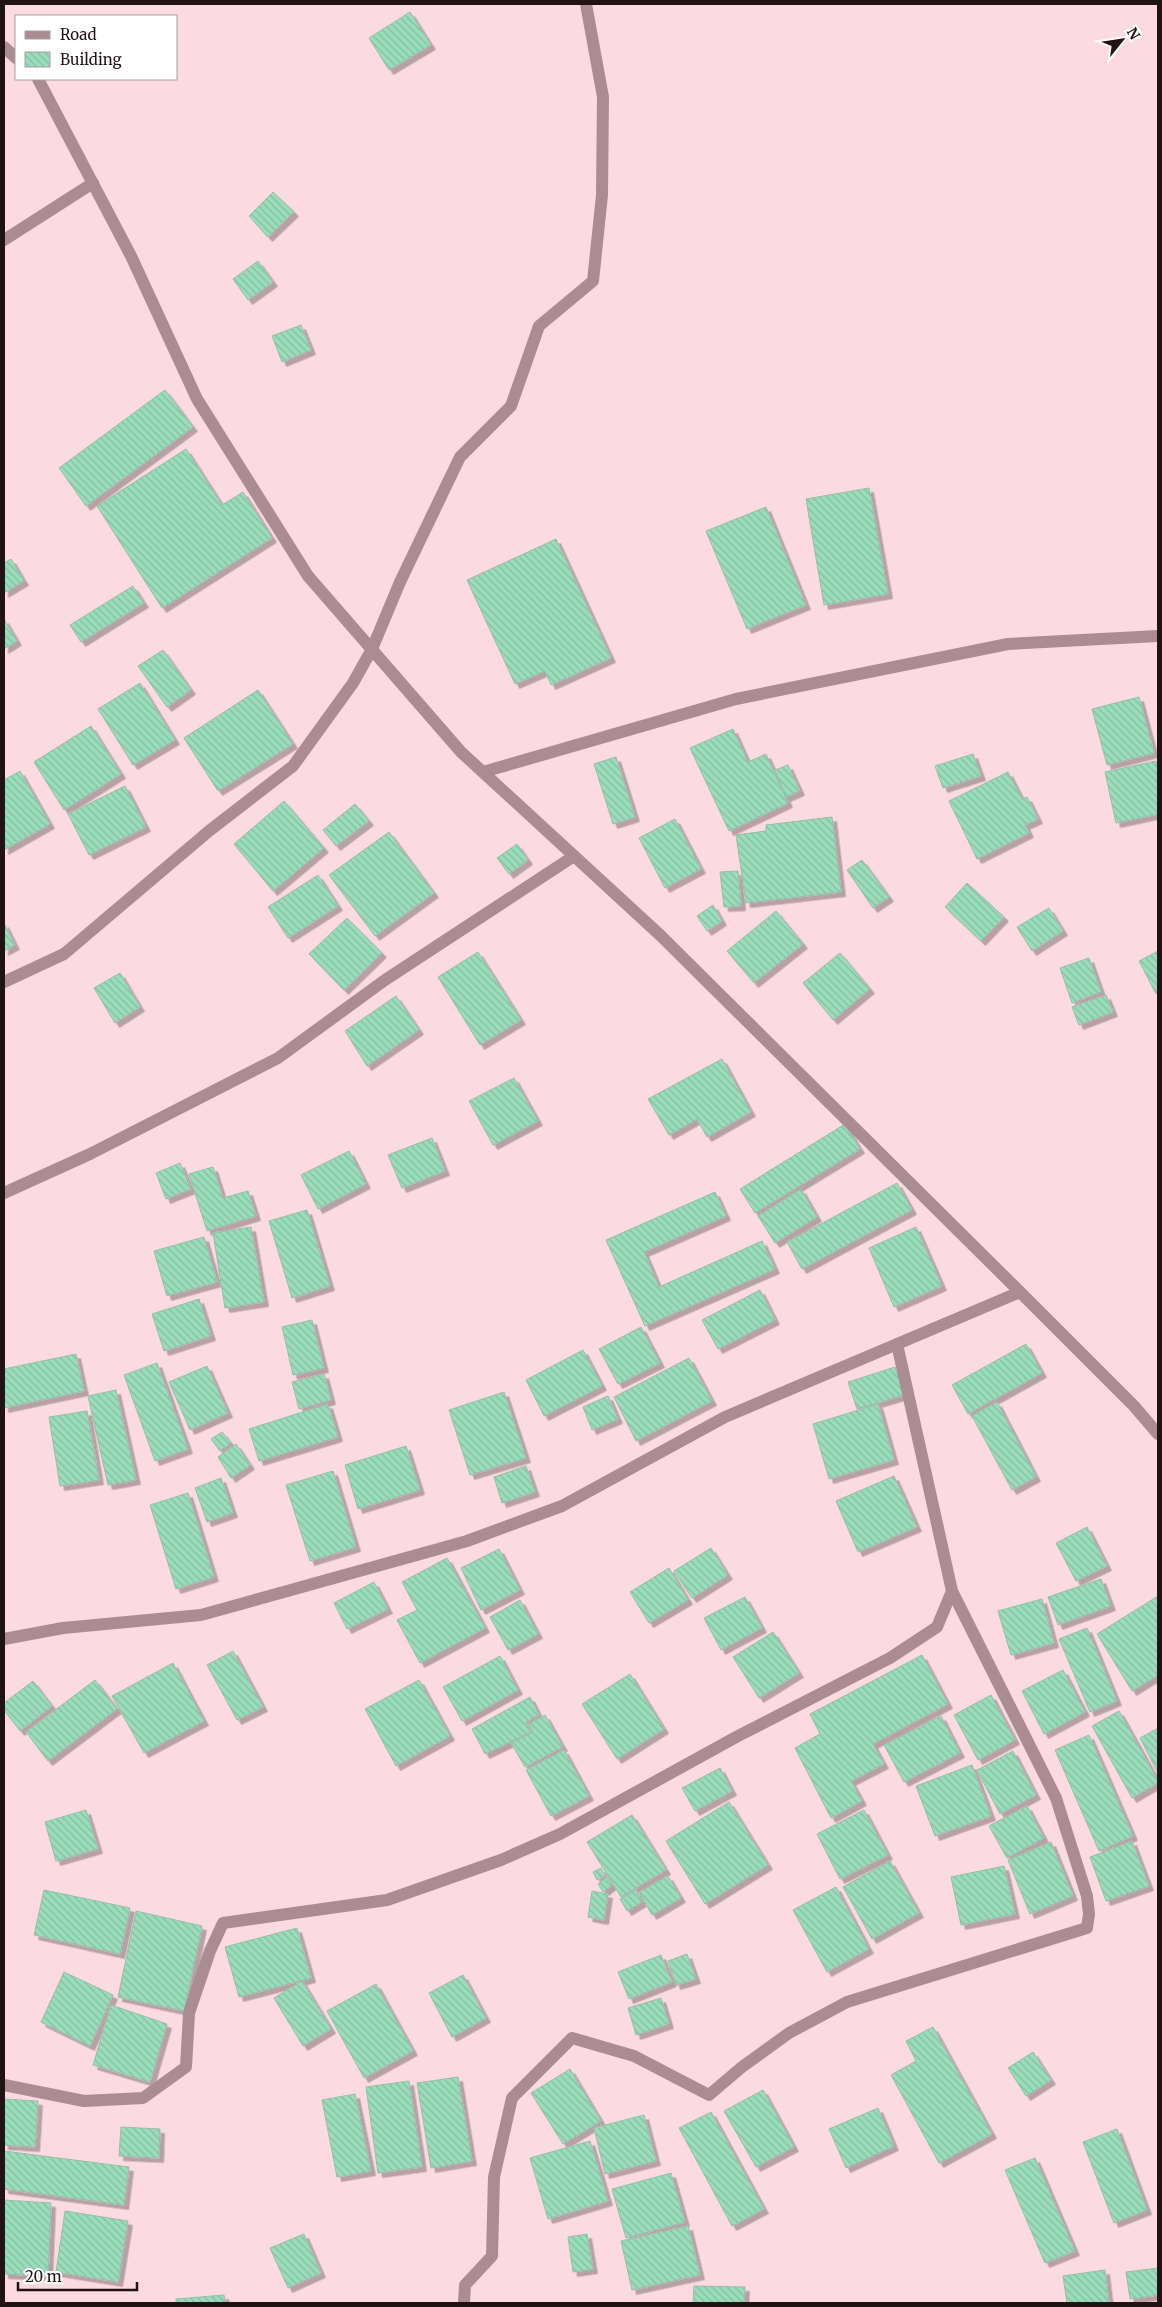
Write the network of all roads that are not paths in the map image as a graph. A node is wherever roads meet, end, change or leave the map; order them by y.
1 (586, 4) edge
2 (4, 47) edge
3 (15, 57) edge
4 (39, 80) edge
5 (93, 183) junction
6 (4, 240) edge
7 (1158, 636) edge
8 (372, 649) junction
9 (483, 772) junction
10 (574, 856) junction
11 (4, 982) edge
12 (4, 1193) edge
13 (1020, 1292) junction
14 (897, 1344) junction
15 (1158, 1434) edge
16 (952, 1591) junction
17 (4, 1638) edge
18 (4, 2085) edge
19 (464, 2303) edge

1 - 8 street
2 - 3 street
4 - 5 street
5 - 6 street
5 - 8 street
7 - 9 street
8 - 9 street
8 - 11 street
9 - 10 street
10 - 12 street
10 - 13 street
13 - 14 street
13 - 15 street
14 - 16 street
14 - 17 street
16 - 18 street
16 - 19 street

